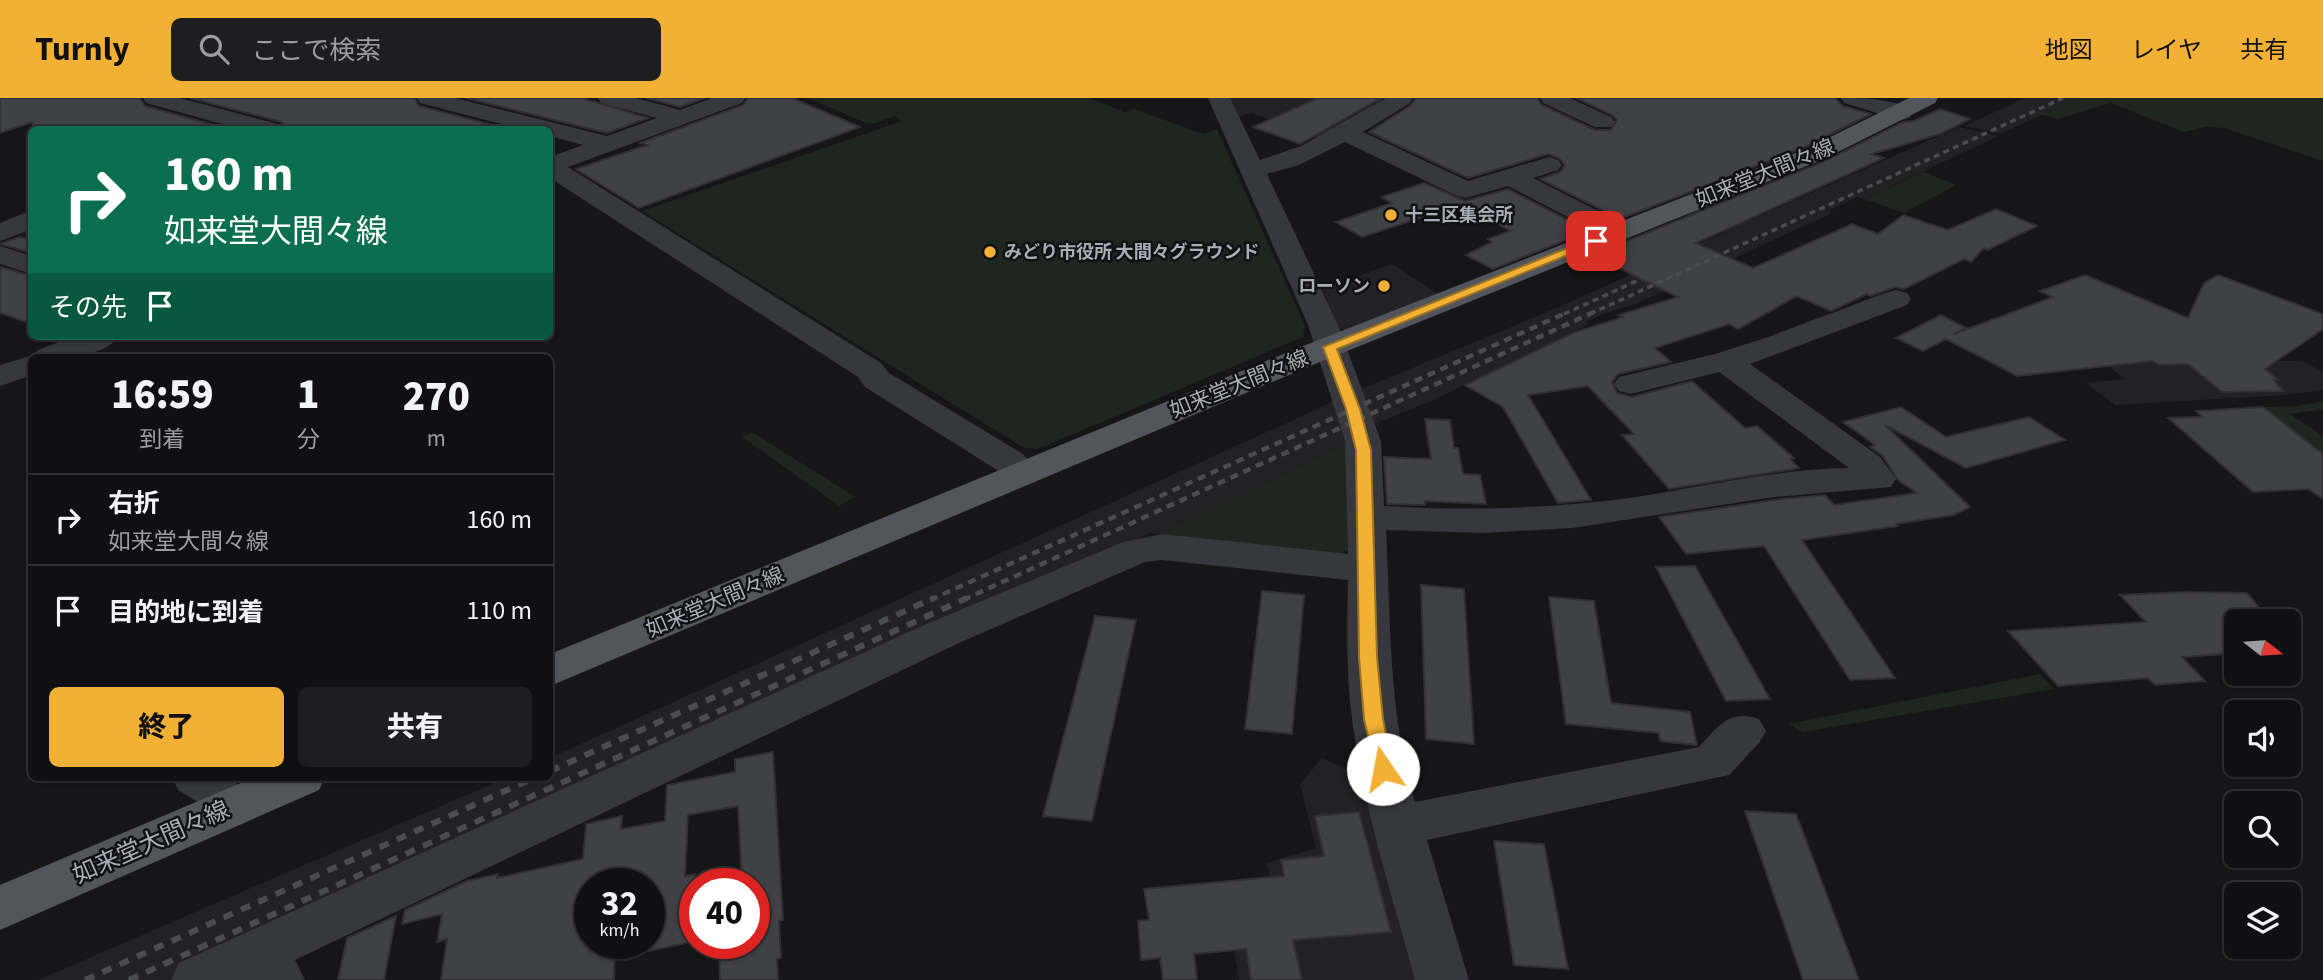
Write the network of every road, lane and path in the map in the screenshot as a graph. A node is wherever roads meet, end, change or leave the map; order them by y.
1 (154, 98) edge
2 (428, 98) edge
3 (608, 98) edge
4 (734, 98) edge
5 (1219, 98) edge
6 (1402, 98) edge
7 (1551, 98) edge
8 (1852, 98) edge
9 (1914, 105) edge
10 (681, 117) junction
11 (1603, 122) dead end
12 (258, 126) edge
13 (539, 126) edge
14 (553, 130) edge
15 (1345, 133) junction
16 (610, 144) junction
17 (553, 165) edge
18 (1549, 165) dead end
19 (553, 168) edge
20 (1252, 169) junction
21 (1511, 177) junction
22 (0, 201) edge
23 (28, 210) edge
24 (28, 220) edge
25 (1618, 232) junction
26 (0, 233) edge
27 (0, 255) edge
28 (28, 264) edge
29 (1896, 299) dead end
30 (93, 340) edge
31 (1330, 347) junction
32 (57, 354) edge
33 (1725, 361) junction
34 (28, 366) edge
35 (0, 376) edge
36 (1631, 384) dead end
37 (1023, 474) junction
38 (1367, 517) junction
39 (1368, 569) junction
40 (553, 670) edge
41 (1743, 731) dead end
42 (279, 781) edge
43 (211, 793) edge
44 (1398, 822) junction
45 (0, 908) edge
46 (267, 966) edge
47 (198, 980) edge
48 (1442, 980) edge

1 - 12 street
2 - 13 street
3 - 10 street
4 - 10 street
5 - 20 street
6 - 15 street
7 - 11 street
8 - 9 street
9 - 25 main road, 如来堂大間々線
10 - 16 street
14 - 16 street
15 - 20 street
15 - 21 street
16 - 17 street
18 - 21 street
19 - 37 street
20 - 31 street
21 - 25 street
22 - 23 street
24 - 26 street
25 - 31 main road, 如来堂大間々線
27 - 28 street
29 - 33 street
30 - 32 street
31 - 37 main road, 如来堂大間々線
31 - 38 street
33 - 36 street
33 - 38 street
34 - 35 street
37 - 40 main road, 如来堂大間々線
38 - 39 street
39 - 44 street
39 - 46 street
41 - 44 street
42 - 43 main road, 如来堂大間々線
43 - 45 main road, 如来堂大間々線
44 - 48 street
46 - 47 street

